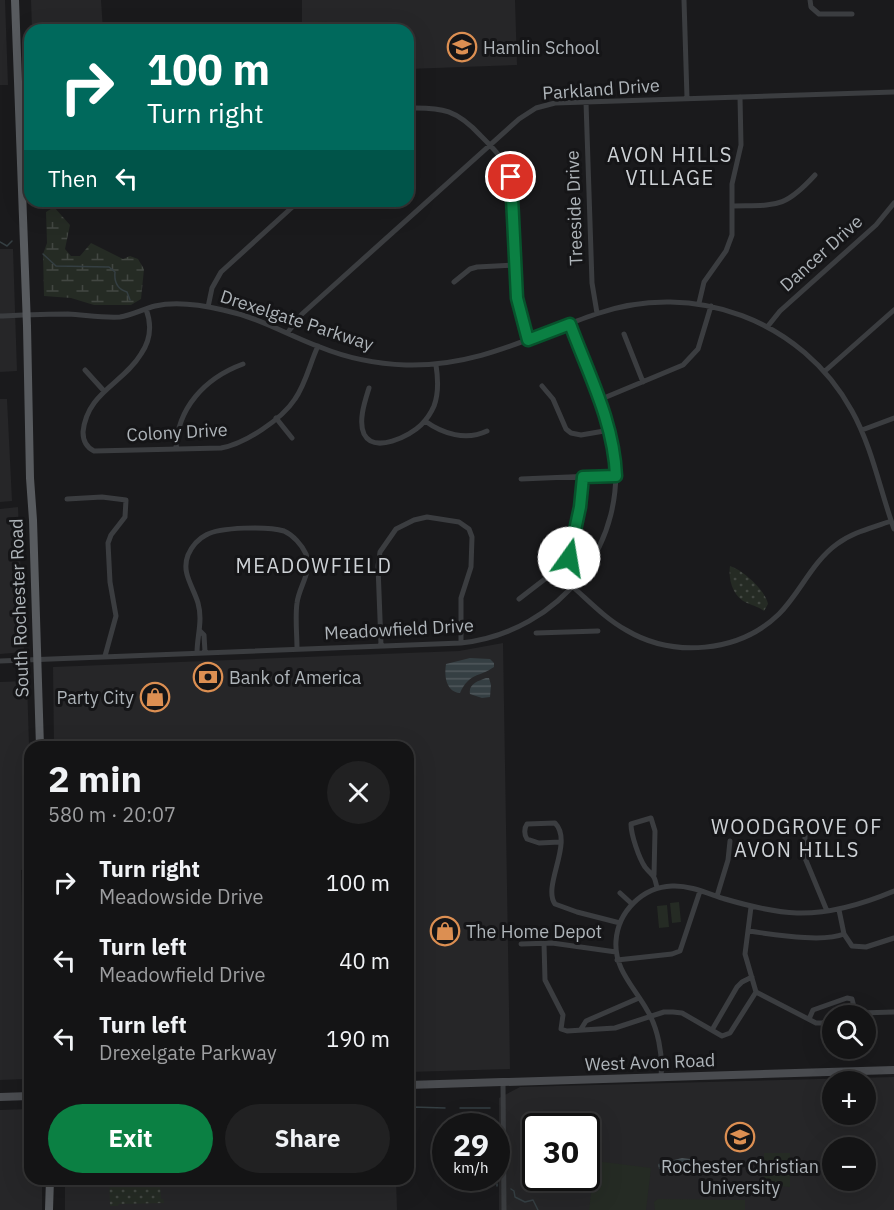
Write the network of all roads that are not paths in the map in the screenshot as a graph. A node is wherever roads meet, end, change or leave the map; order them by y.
1 (15, 0) edge
2 (684, 0) edge
3 (810, 0) edge
4 (852, 14) dead end
5 (894, 92) edge
6 (740, 97) junction
7 (687, 98) junction
8 (586, 102) junction
9 (414, 108) edge
10 (24, 109) edge
11 (490, 145) junction
12 (815, 175) dead end
13 (894, 203) edge
14 (733, 206) junction
15 (26, 207) edge
16 (292, 207) edge
17 (516, 265) junction
18 (454, 282) dead end
19 (699, 303) junction
20 (711, 306) junction
21 (208, 307) junction
22 (146, 309) junction
23 (894, 310) edge
24 (597, 313) junction
25 (27, 315) junction
26 (0, 316) edge
27 (570, 324) junction
28 (768, 326) junction
29 (288, 332) junction
30 (624, 334) dead end
31 (528, 340) junction
32 (318, 346) junction
33 (243, 364) dead end
34 (436, 364) junction
35 (85, 370) dead end
36 (825, 371) junction
37 (643, 382) junction
38 (543, 386) dead end
39 (369, 388) dead end
40 (104, 391) junction
41 (599, 400) junction
42 (276, 418) junction
43 (894, 418) edge
44 (425, 421) junction
45 (610, 430) junction
46 (862, 430) junction
47 (487, 431) dead end
48 (292, 438) dead end
49 (176, 449) junction
50 (616, 476) junction
51 (583, 477) junction
52 (521, 479) dead end
53 (67, 499) dead end
54 (891, 521) junction
55 (894, 529) edge
56 (567, 562) junction
57 (584, 574) junction
58 (573, 587) junction
59 (519, 599) dead end
60 (200, 631) junction
61 (598, 631) dead end
62 (536, 633) dead end
63 (461, 643) junction
64 (381, 645) junction
65 (297, 649) junction
66 (205, 652) junction
67 (197, 653) junction
68 (105, 656) junction
69 (37, 659) junction
70 (0, 661) edge
71 (40, 741) edge
72 (805, 835) dead end
73 (730, 841) dead end
74 (560, 842) junction
75 (654, 874) junction
76 (657, 888) junction
77 (700, 891) junction
78 (620, 893) dead end
79 (893, 893) edge
80 (717, 896) junction
81 (632, 904) junction
82 (751, 907) junction
83 (838, 910) junction
84 (827, 911) junction
85 (620, 923) junction
86 (748, 932) junction
87 (844, 934) junction
88 (894, 938) edge
89 (544, 943) junction
90 (521, 944) dead end
91 (615, 952) junction
92 (617, 960) junction
93 (752, 977) junction
94 (756, 992) junction
95 (639, 998) junction
96 (827, 1005) edge
97 (854, 1005) edge
98 (822, 1007) edge
99 (894, 1012) edge
100 (876, 1013) edge
101 (651, 1017) junction
102 (809, 1019) junction
103 (822, 1023) edge
104 (581, 1029) junction
105 (712, 1029) junction
106 (894, 1070) edge
107 (661, 1076) junction
108 (503, 1082) junction
109 (414, 1085) edge
110 (24, 1096) edge
111 (0, 1097) edge
112 (50, 1185) edge
113 (49, 1210) edge
114 (504, 1210) edge

1 - 10 main road, South Rochester Road
2 - 7 street
3 - 4 street
5 - 6 street, Parkland Drive
6 - 7 street, Parkland Drive
6 - 14 street
7 - 8 street, Parkland Drive
8 - 11 street, Parkland Drive
8 - 24 street, Treeside Drive
9 - 11 street
11 - 17 street
11 - 29 street, Parkland Drive
12 - 14 street
13 - 28 street, Dancer Drive
14 - 19 street
15 - 25 main road, South Rochester Road
16 - 21 street
17 - 18 street
17 - 31 street
19 - 20 street, Drexelgate Parkway
19 - 24 street, Drexelgate Parkway
20 - 28 street, Drexelgate Parkway
20 - 37 street
21 - 22 street, Drexelgate Parkway
21 - 29 street, Drexelgate Parkway
22 - 25 street, Drexelgate Parkway
22 - 40 street, Colony Drive
23 - 36 street
24 - 27 street, Drexelgate Parkway
25 - 26 street, Drexelgate Parkway
25 - 69 main road, South Rochester Road
27 - 31 street, Drexelgate Parkway
27 - 41 street, Meadowfield Drive
28 - 36 street, Drexelgate Parkway
29 - 32 street, Drexelgate Parkway
30 - 37 street
31 - 34 street, Drexelgate Parkway
32 - 34 street, Drexelgate Parkway
32 - 42 street, Colony Drive
33 - 49 street
34 - 44 street
35 - 40 street
36 - 46 street, Drexelgate Parkway
37 - 41 street
38 - 45 street
39 - 44 street
40 - 49 street, Colony Drive
41 - 45 street, Meadowfield Drive
42 - 48 street
42 - 49 street, Colony Drive
43 - 46 street
44 - 47 street
45 - 50 street, Meadowfield Drive
46 - 54 street, Drexelgate Parkway
50 - 51 street
50 - 57 street, Meadowfield Drive
51 - 52 street
51 - 56 street
53 - 68 street
54 - 55 street, Drexelgate Parkway
54 - 58 street
56 - 57 street
56 - 59 street
57 - 58 street, Meadowfield Drive
58 - 63 street, Meadowfield Drive
60 - 65 street
60 - 66 street
60 - 67 street
61 - 62 street
63 - 64 street, Meadowfield Drive
63 - 64 street
64 - 65 street, Meadowfield Drive
65 - 66 street, Meadowfield Drive
66 - 67 street, Meadowfield Drive
67 - 68 street, Meadowfield Drive
68 - 69 street, Meadowfield Drive
69 - 70 street, Meadowfield Drive
69 - 71 main road, South Rochester Road
72 - 84 street
73 - 80 street
74 - 74 street
74 - 85 street
75 - 75 street
75 - 76 street
76 - 77 street
76 - 81 street
77 - 80 street
77 - 92 street
78 - 81 street
79 - 83 street
80 - 82 street
81 - 85 street
82 - 84 street
82 - 86 street
83 - 84 street
83 - 87 street
85 - 91 street
86 - 87 street
86 - 93 street
87 - 88 street
89 - 90 street
89 - 91 street
89 - 104 street
91 - 92 street
92 - 95 street
93 - 94 street
93 - 105 street
94 - 102 street
94 - 105 street
95 - 101 street
95 - 104 street
96 - 97 street
98 - 102 street
99 - 100 street
101 - 104 street
101 - 105 street
101 - 107 street
102 - 103 street
106 - 107 main road, West Avon Road
107 - 108 main road, West Avon Road
108 - 109 main road, West Avon Road
108 - 114 street
110 - 111 main road
112 - 113 main road

